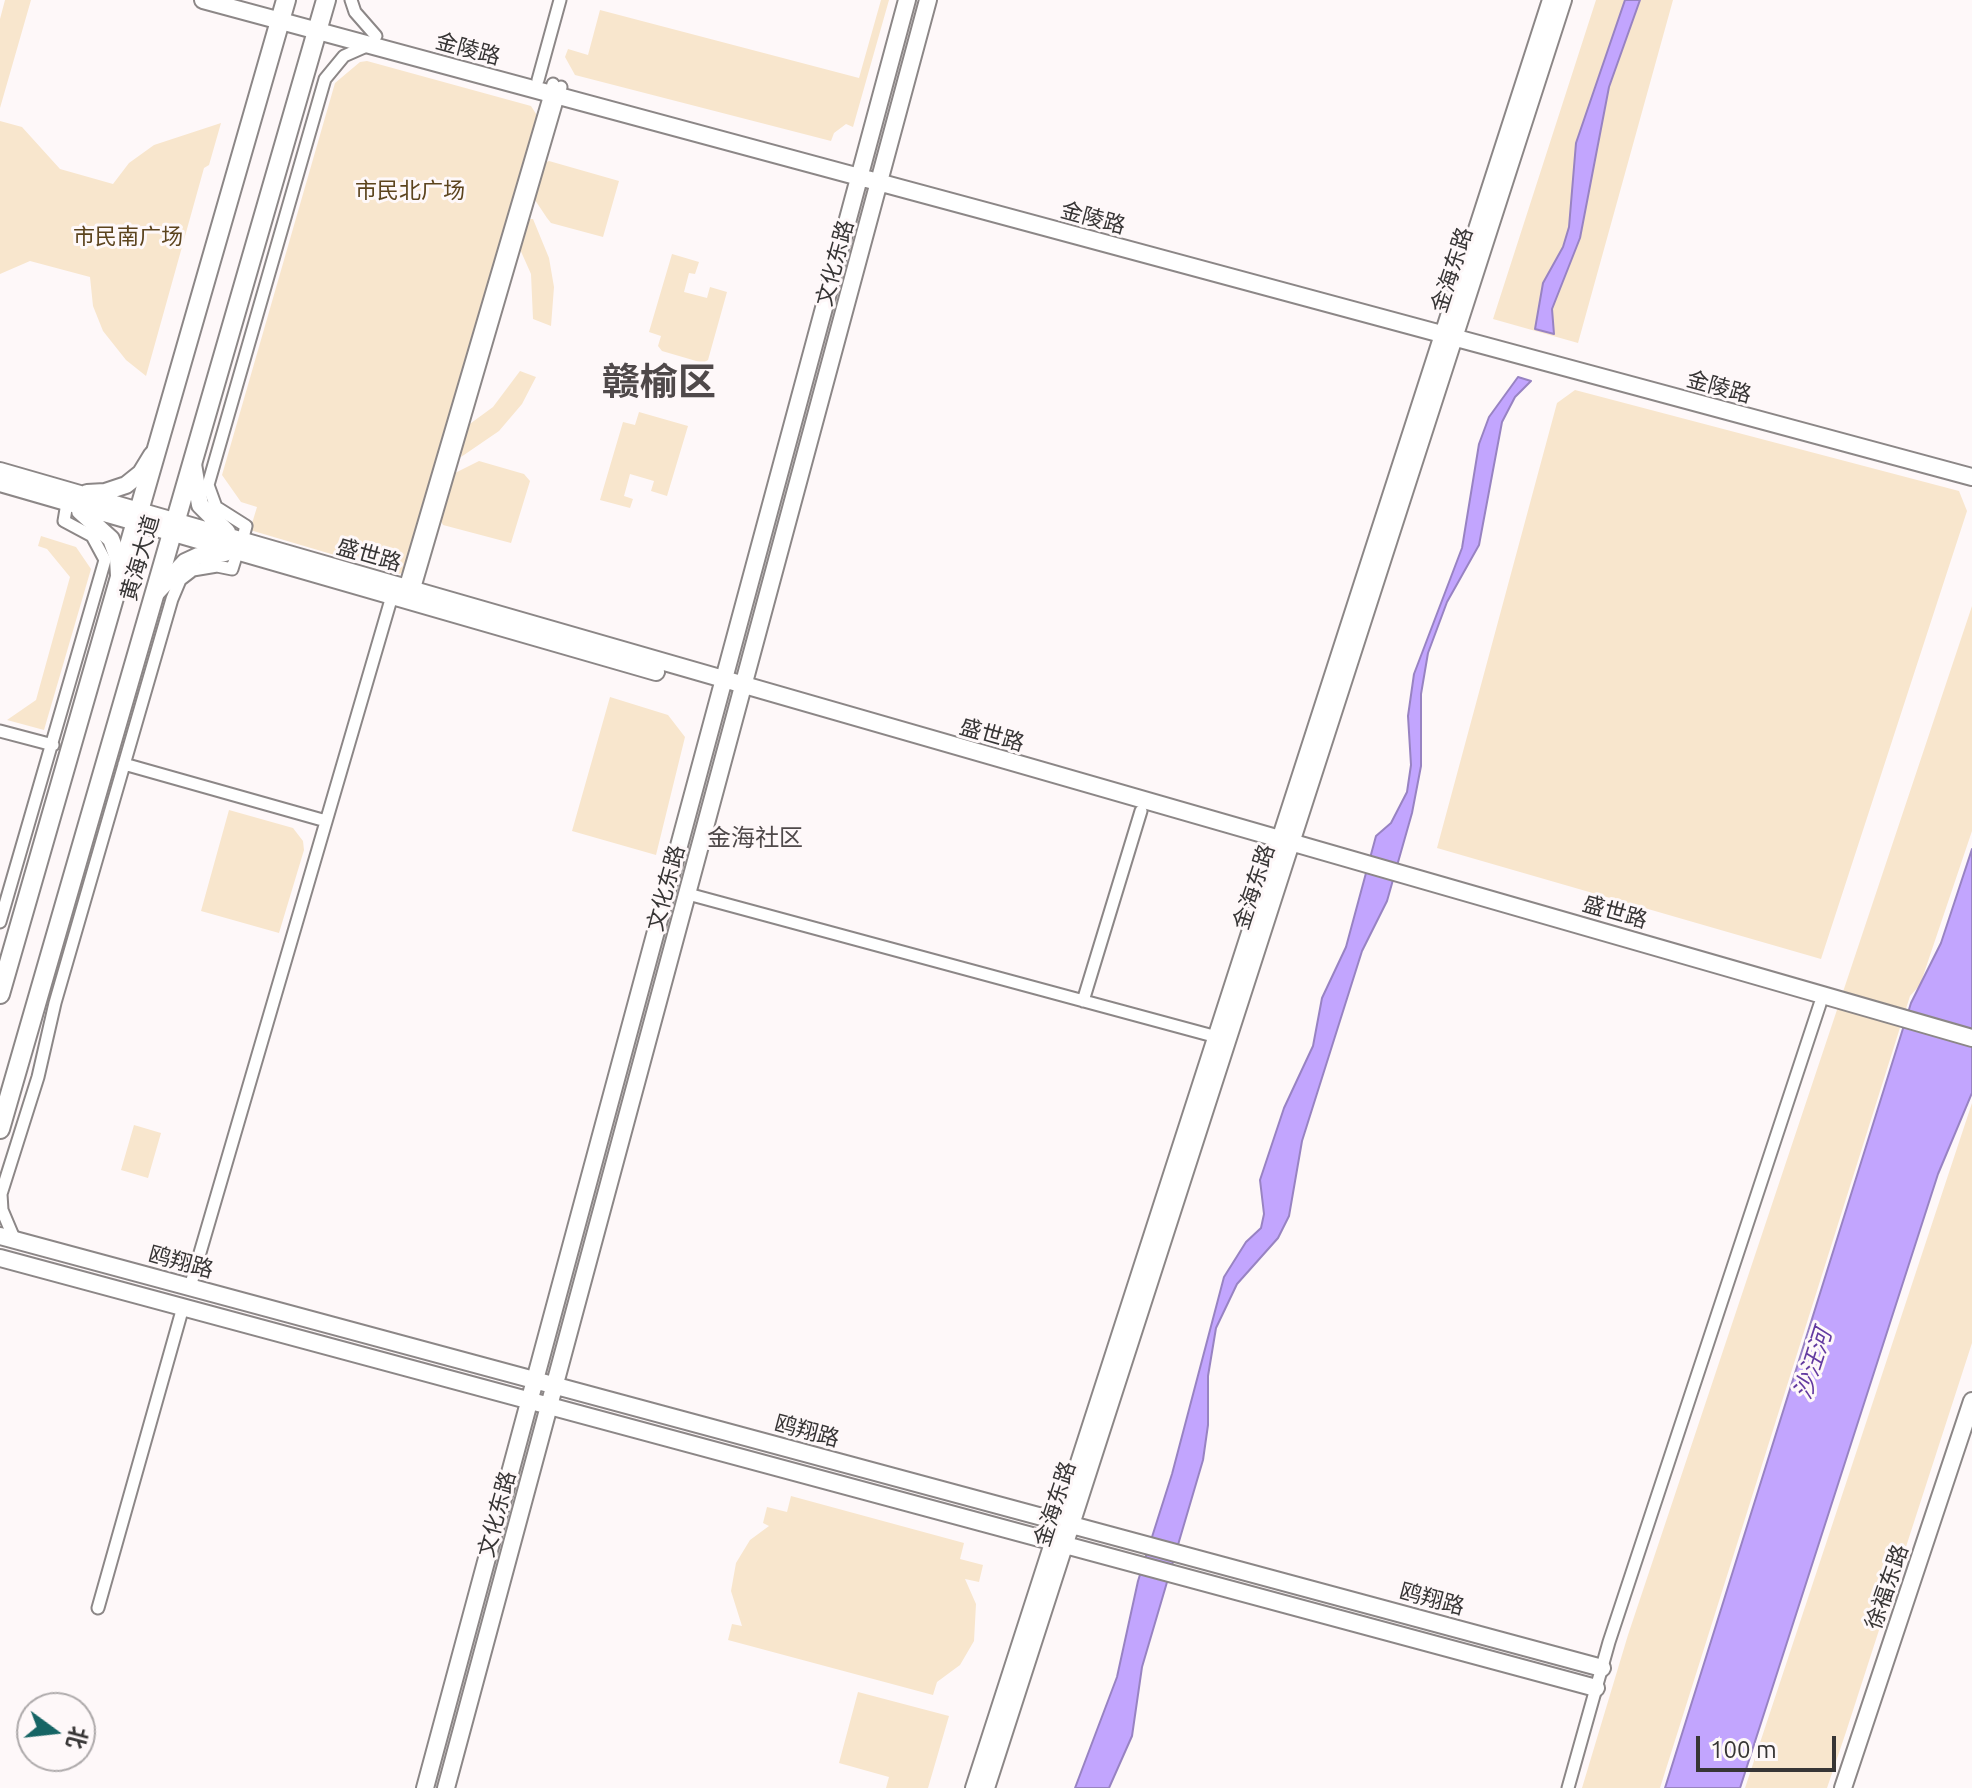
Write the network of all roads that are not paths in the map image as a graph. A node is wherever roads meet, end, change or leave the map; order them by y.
1 (203, 0) edge
2 (241, 0) edge
3 (326, 0) edge
4 (351, 0) edge
5 (560, 0) edge
6 (907, 0) edge
7 (928, 0) edge
8 (1551, 0) edge
9 (1563, 0) edge
10 (283, 11) edge
11 (319, 26) junction
12 (373, 41) junction
13 (552, 88) junction
14 (860, 173) junction
15 (880, 178) junction
16 (1450, 332) junction
17 (158, 447) junction
18 (193, 459) junction
19 (1972, 470) edge
20 (0, 471) edge
21 (1972, 477) edge
22 (0, 483) edge
23 (70, 499) junction
24 (138, 517) junction
25 (174, 527) junction
26 (240, 549) junction
27 (119, 581) junction
28 (155, 594) junction
29 (405, 595) junction
30 (722, 686) junction
31 (742, 691) junction
32 (0, 731) edge
33 (75, 733) junction
34 (113, 736) junction
35 (52, 746) junction
36 (124, 764) junction
37 (65, 768) junction
38 (100, 783) junction
39 (1141, 811) junction
40 (326, 821) junction
41 (1284, 846) junction
42 (688, 894) junction
43 (0, 922) edge
44 (0, 994) edge
45 (1083, 1001) junction
46 (1820, 1004) junction
47 (1217, 1037) junction
48 (1972, 1038) edge
49 (1972, 1049) edge
50 (0, 1129) edge
51 (0, 1223) edge
52 (13, 1238) edge
53 (5, 1260) edge
54 (190, 1287) junction
55 (183, 1307) junction
56 (535, 1380) junction
57 (555, 1386) junction
58 (530, 1400) junction
59 (1972, 1401) edge
60 (549, 1406) junction
61 (1972, 1436) edge
62 (1066, 1523) junction
63 (1059, 1543) junction
64 (98, 1608) dead end
65 (1602, 1668) junction
66 (1596, 1688) junction
67 (425, 1788) edge
68 (446, 1788) edge
69 (974, 1788) edge
70 (986, 1788) edge
71 (1568, 1788) edge
72 (1843, 1788) edge
73 (1855, 1788) edge

1 - 10 main road, 金陵路
2 - 10 main road, 金陵路
3 - 11 main road, 黄海大道
4 - 12 street
5 - 13 street
6 - 14 main road, 文化东路
7 - 15 main road, 文化东路
8 - 16 main road, 金海东路
9 - 16 main road, 金海东路
10 - 11 main road, 金陵路
10 - 17 main road, 黄海大道
11 - 12 main road, 金陵路
11 - 18 main road, 黄海大道
12 - 13 main road, 金陵路
12 - 26 street
13 - 14 main road, 金陵路
13 - 29 street
14 - 15 main road, 金陵路
14 - 30 main road, 文化东路
15 - 16 main road, 金陵路
15 - 31 main road, 文化东路
16 - 19 main road, 金陵路
16 - 21 main road, 金陵路
16 - 41 main road, 金海东路
17 - 23 main road
17 - 24 main road, 黄海大道
18 - 25 main road, 黄海大道
18 - 26 main road
20 - 23 main road, 盛世路
22 - 23 main road, 盛世路
23 - 24 main road, 盛世路
23 - 27 main road
23 - 35 street
24 - 25 main road, 盛世路
24 - 27 main road, 黄海大道
25 - 26 main road, 盛世路
25 - 28 main road, 黄海大道
26 - 28 main road
26 - 29 main road, 盛世路
26 - 36 street
27 - 33 main road, 黄海大道
28 - 34 main road, 黄海大道
29 - 30 main road, 盛世路
29 - 40 street
30 - 31 main road, 盛世路
30 - 56 main road, 文化东路
31 - 39 main road, 盛世路
31 - 41 main road, 盛世路
31 - 42 main road, 文化东路
32 - 35 street
33 - 35 street
33 - 37 main road, 黄海大道
34 - 36 street
34 - 38 main road, 黄海大道
35 - 37 street
35 - 43 street
36 - 38 street
36 - 40 street
36 - 52 street
37 - 44 main road, 黄海大道
38 - 50 main road, 黄海大道
39 - 41 main road, 盛世路
39 - 45 street
40 - 54 street
41 - 46 main road, 盛世路
41 - 47 main road, 金海东路
41 - 48 main road, 盛世路
41 - 62 main road, 金海东路
42 - 45 street
42 - 57 main road, 文化东路
45 - 47 street
46 - 49 main road, 盛世路
46 - 65 street
47 - 62 main road, 金海东路
51 - 52 main road
52 - 54 main road, 鸥翔路
53 - 55 main road, 鸥翔路
54 - 56 main road, 鸥翔路
55 - 58 main road, 鸥翔路
55 - 64 street
56 - 57 main road, 鸥翔路
56 - 58 main road, 文化东路
57 - 60 main road, 文化东路
57 - 62 main road, 鸥翔路
58 - 60 main road, 鸥翔路
58 - 67 main road, 文化东路
59 - 72 main road, 徐福东路
60 - 63 main road, 鸥翔路
60 - 68 main road, 文化东路
61 - 73 main road, 徐福东路
62 - 63 main road, 金海东路
62 - 65 main road, 鸥翔路
63 - 66 main road, 鸥翔路
63 - 69 main road, 金海东路
63 - 70 main road, 金海东路
65 - 66 street
66 - 71 street

